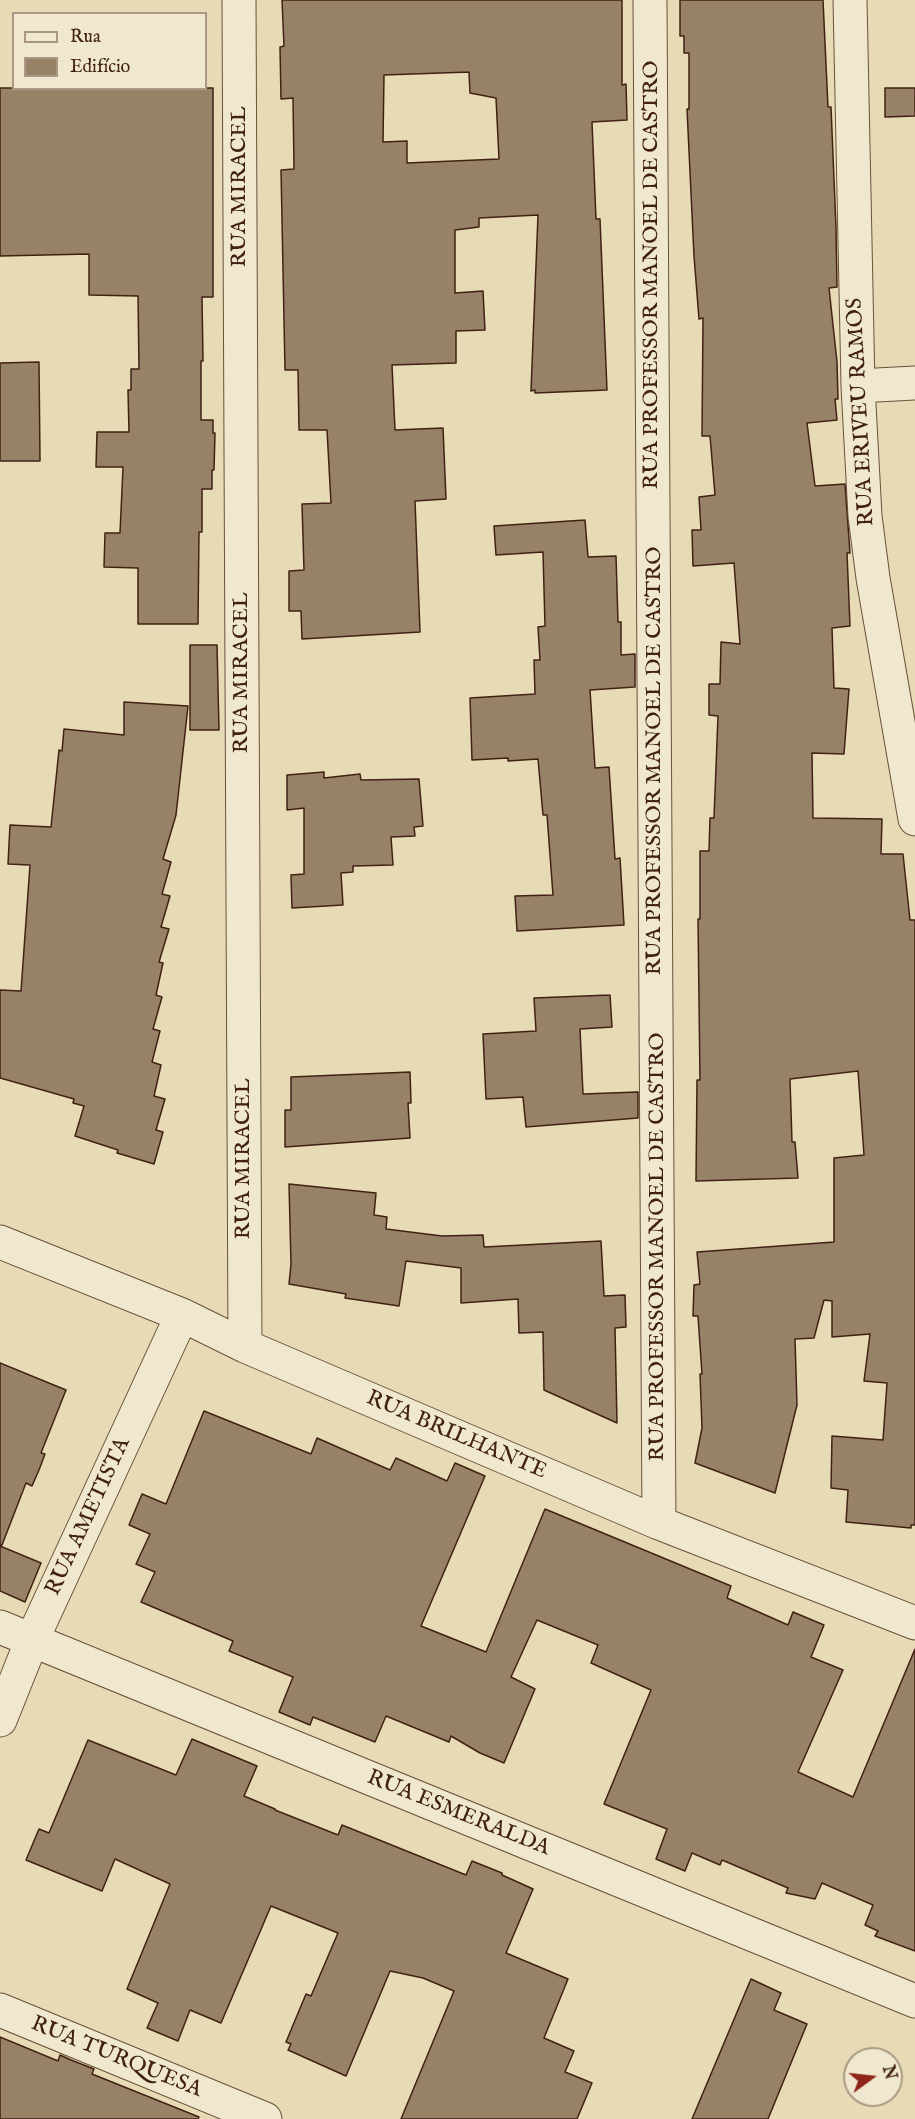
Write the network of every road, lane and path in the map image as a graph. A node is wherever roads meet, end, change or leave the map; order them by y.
1 (239, 0) edge
2 (650, 0) edge
3 (850, 0) edge
4 (915, 383) edge
5 (858, 386) junction
6 (915, 819) edge
7 (0, 1242) edge
8 (182, 1315) junction
9 (245, 1346) junction
10 (659, 1523) junction
11 (915, 1623) edge
12 (0, 1627) edge
13 (32, 1640) junction
14 (0, 1720) edge
15 (915, 2001) edge
16 (0, 2010) edge
17 (265, 2119) edge

1 - 9 street, RUA MIRACEL
2 - 10 street, RUA PROFESSOR MANOEL DE CASTRO
3 - 5 street, RUA ERIVEU RAMOS
4 - 5 street
5 - 6 street, RUA ERIVEU RAMOS
7 - 8 street, RUA BRILHANTE
8 - 9 street, RUA BRILHANTE
8 - 13 street, RUA AMETISTA
9 - 10 street, RUA BRILHANTE
10 - 11 street, RUA BRILHANTE
12 - 13 street, RUA ESMERALDA
13 - 14 street, RUA AMETISTA
13 - 15 street, RUA ESMERALDA
16 - 17 street, RUA TURQUESA

